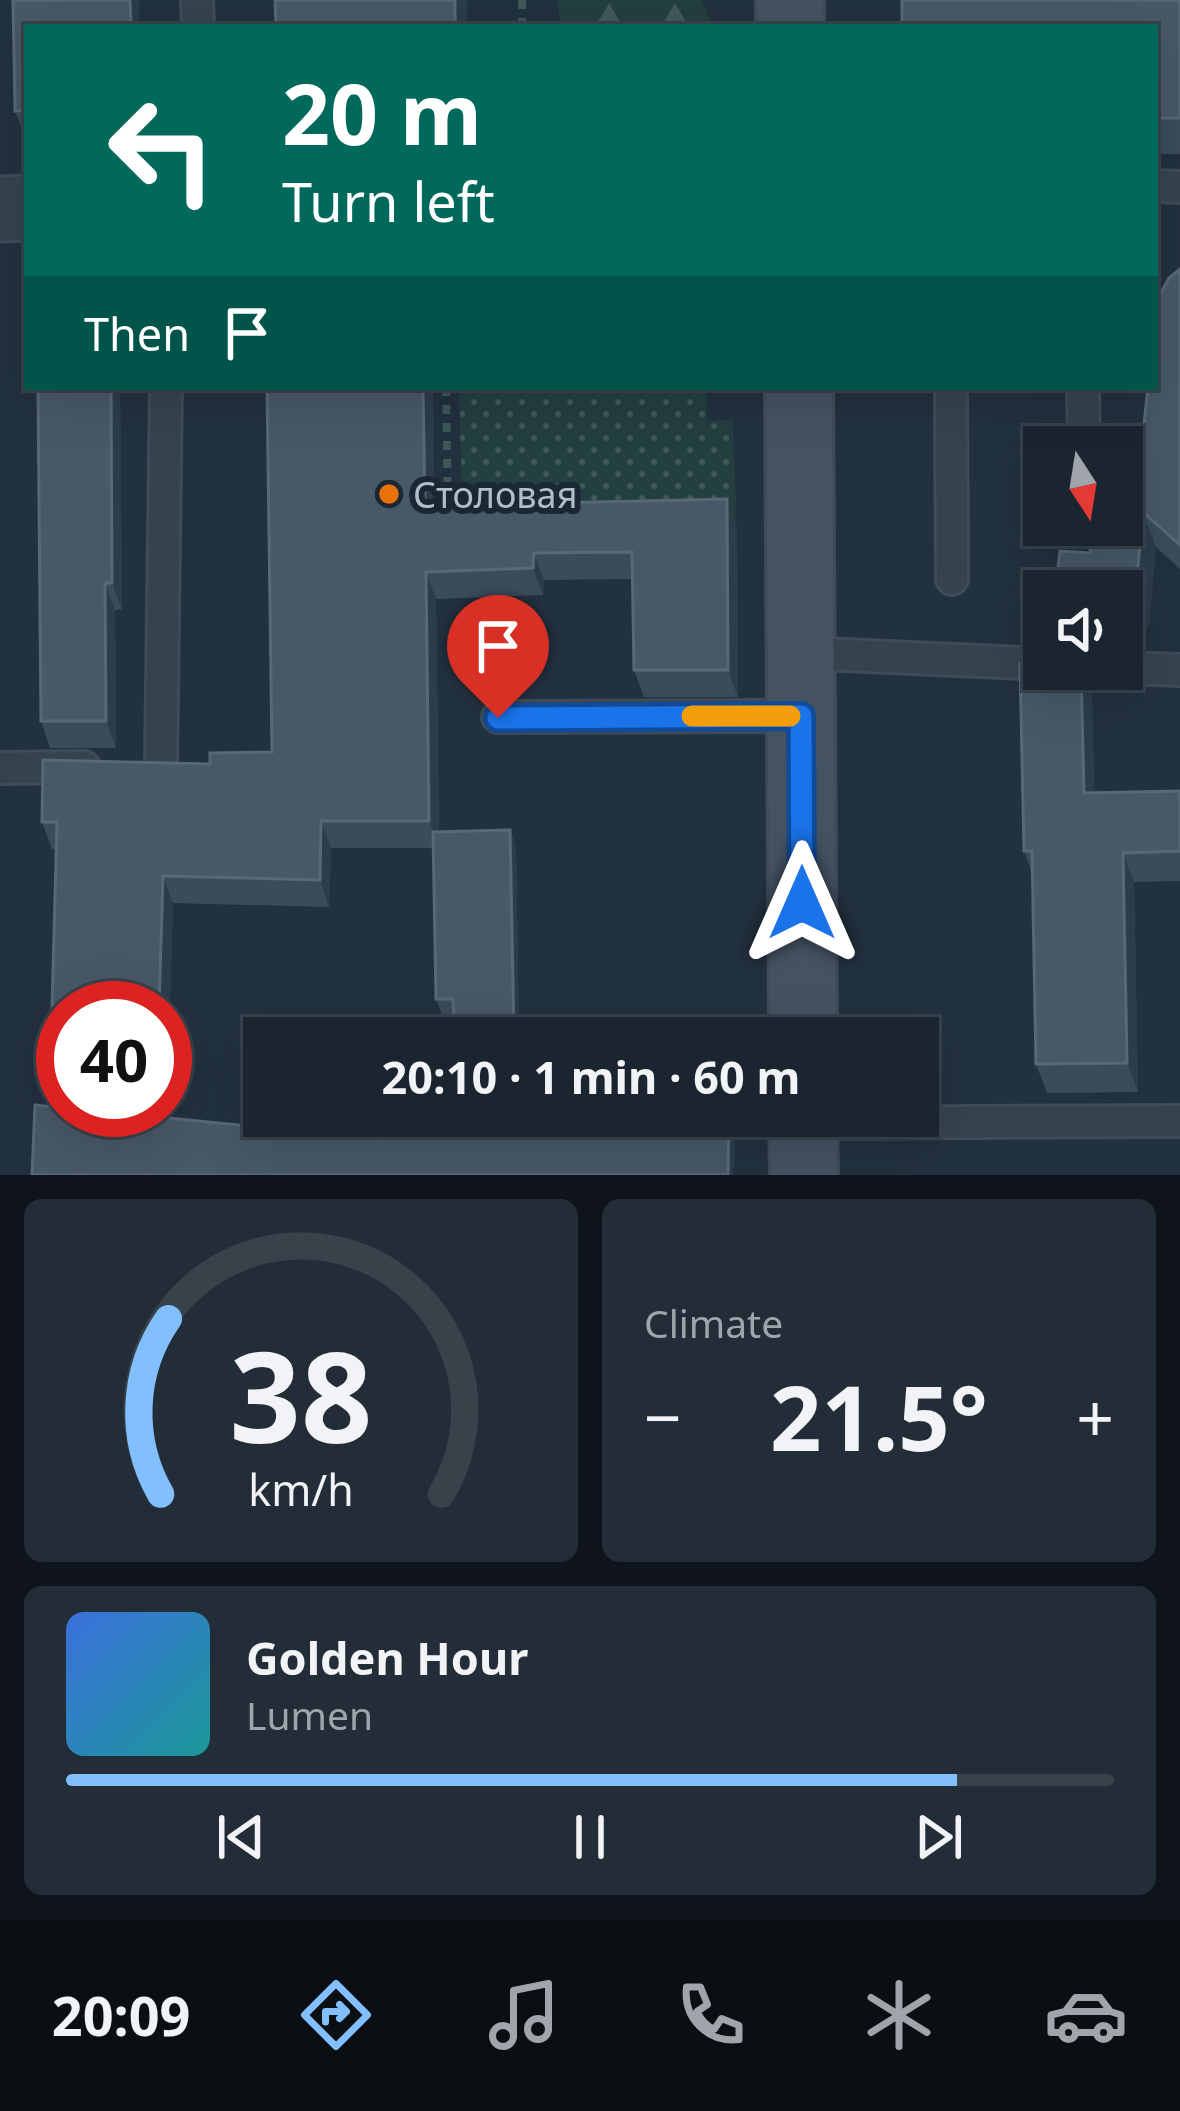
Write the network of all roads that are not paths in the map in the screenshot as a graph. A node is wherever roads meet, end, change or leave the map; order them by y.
1 (166, 390) edge
2 (799, 390) edge
3 (951, 390) edge
4 (1083, 390) edge
5 (1084, 426) edge
6 (952, 579) dead end
7 (1023, 666) edge
8 (1143, 669) edge
9 (1180, 670) edge
10 (801, 685) junction
11 (498, 718) dead end
12 (138, 767) junction
13 (198, 767) edge
14 (0, 768) edge
15 (803, 1017) edge
16 (1179, 1121) edge
17 (804, 1138) edge

1 - 12 lane
2 - 10 street
3 - 6 lane
4 - 5 lane
7 - 10 lane
8 - 9 lane
10 - 11 lane
10 - 15 street
12 - 13 lane
12 - 14 lane
16 - 17 lane

